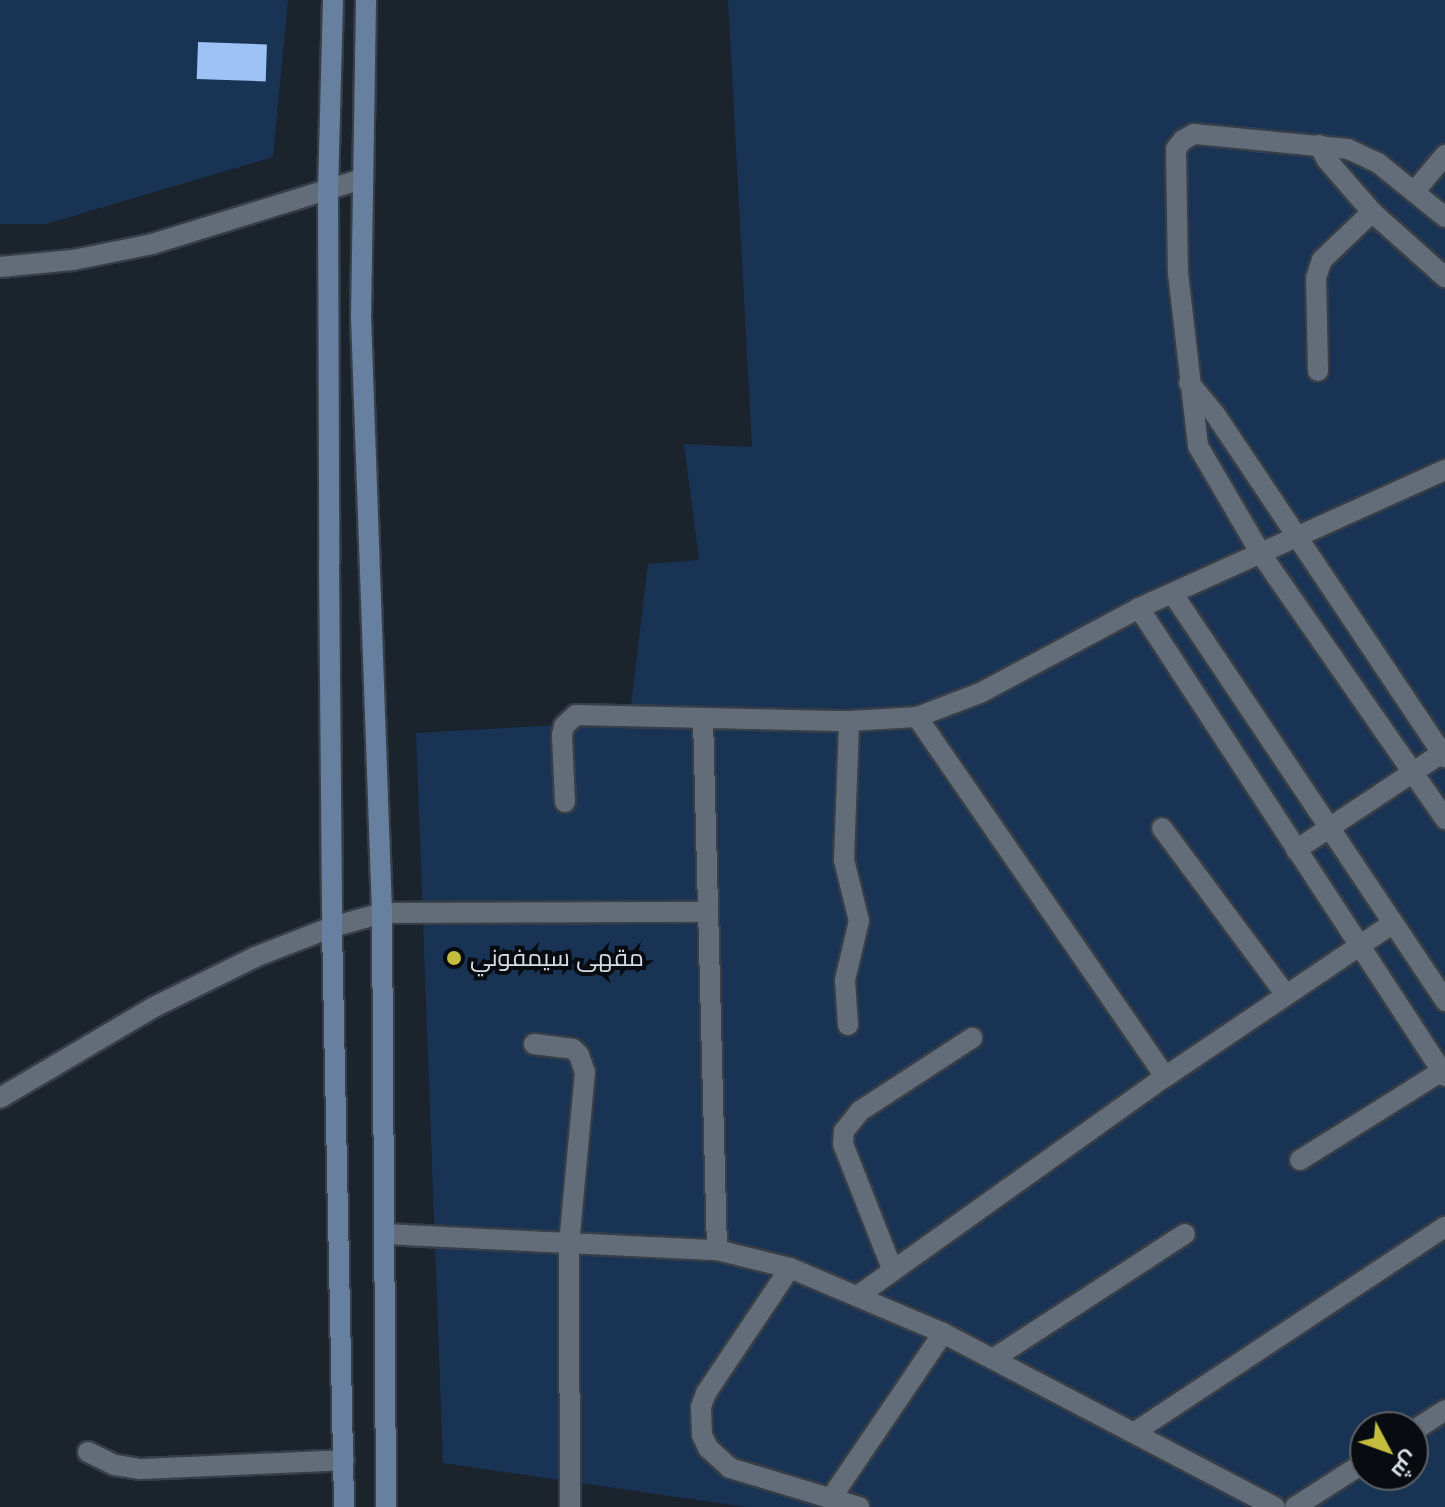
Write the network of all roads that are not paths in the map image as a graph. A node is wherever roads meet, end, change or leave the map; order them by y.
1 (333, 0) edge
2 (366, 0) edge
3 (1319, 145) junction
4 (1445, 155) edge
5 (362, 179) junction
6 (1415, 191) junction
7 (328, 192) junction
8 (1372, 212) junction
9 (1445, 217) edge
10 (0, 267) edge
11 (1445, 277) edge
12 (1318, 371) dead end
13 (1189, 383) junction
14 (1445, 470) edge
15 (1297, 539) junction
16 (1261, 554) junction
17 (1173, 594) junction
18 (1139, 608) junction
19 (917, 717) junction
20 (703, 718) junction
21 (849, 721) junction
22 (1443, 755) edge
23 (1413, 772) junction
24 (565, 802) dead end
25 (1445, 819) edge
26 (1162, 828) dead end
27 (1330, 828) junction
28 (1296, 850) junction
29 (708, 912) junction
30 (382, 913) junction
31 (1393, 923) junction
32 (332, 927) junction
33 (1359, 946) junction
34 (1286, 995) junction
35 (1445, 1001) edge
36 (848, 1025) dead end
37 (972, 1038) dead end
38 (534, 1044) dead end
39 (1443, 1074) edge
40 (1165, 1077) junction
41 (0, 1098) edge
42 (1300, 1160) dead end
43 (1445, 1227) edge
44 (384, 1234) junction
45 (1185, 1234) dead end
46 (569, 1245) junction
47 (717, 1250) junction
48 (790, 1268) junction
49 (893, 1271) junction
50 (859, 1295) junction
51 (943, 1333) junction
52 (993, 1359) junction
53 (1135, 1432) junction
54 (88, 1452) dead end
55 (344, 1460) junction
56 (1349, 1472) edge
57 (831, 1498) junction
58 (344, 1507) edge
59 (386, 1507) edge
60 (570, 1507) edge
61 (859, 1507) edge
62 (1275, 1507) edge
63 (1295, 1507) edge

1 - 7 main road
2 - 5 main road
3 - 6 street
3 - 8 street
3 - 13 street
4 - 6 street
5 - 7 street
5 - 30 main road
6 - 9 street
7 - 10 street
7 - 32 main road
8 - 11 street
8 - 12 street
13 - 15 street
13 - 16 street
14 - 15 street
15 - 16 street
15 - 22 street
16 - 17 street
16 - 23 street
17 - 18 street
17 - 27 street
18 - 19 street
18 - 28 street
19 - 21 street
19 - 40 street
20 - 21 street
20 - 24 street
20 - 29 street
21 - 36 street
22 - 23 street
23 - 25 street
23 - 27 street
26 - 34 street
27 - 28 street
27 - 31 street
28 - 33 street
29 - 30 street
29 - 47 street
30 - 32 street
30 - 44 main road
31 - 33 street
31 - 35 street
32 - 41 street
32 - 55 main road
33 - 34 street
33 - 39 street
34 - 40 street
37 - 49 street
38 - 46 street
39 - 42 street
40 - 49 street
43 - 53 street
44 - 46 street
44 - 59 main road
45 - 52 street
46 - 47 street
46 - 60 street
47 - 48 street
48 - 50 street
48 - 57 street
49 - 50 street
50 - 51 street
51 - 52 street
51 - 57 street
52 - 53 street
53 - 62 street
54 - 55 street
55 - 58 main road
56 - 63 street
57 - 61 street

